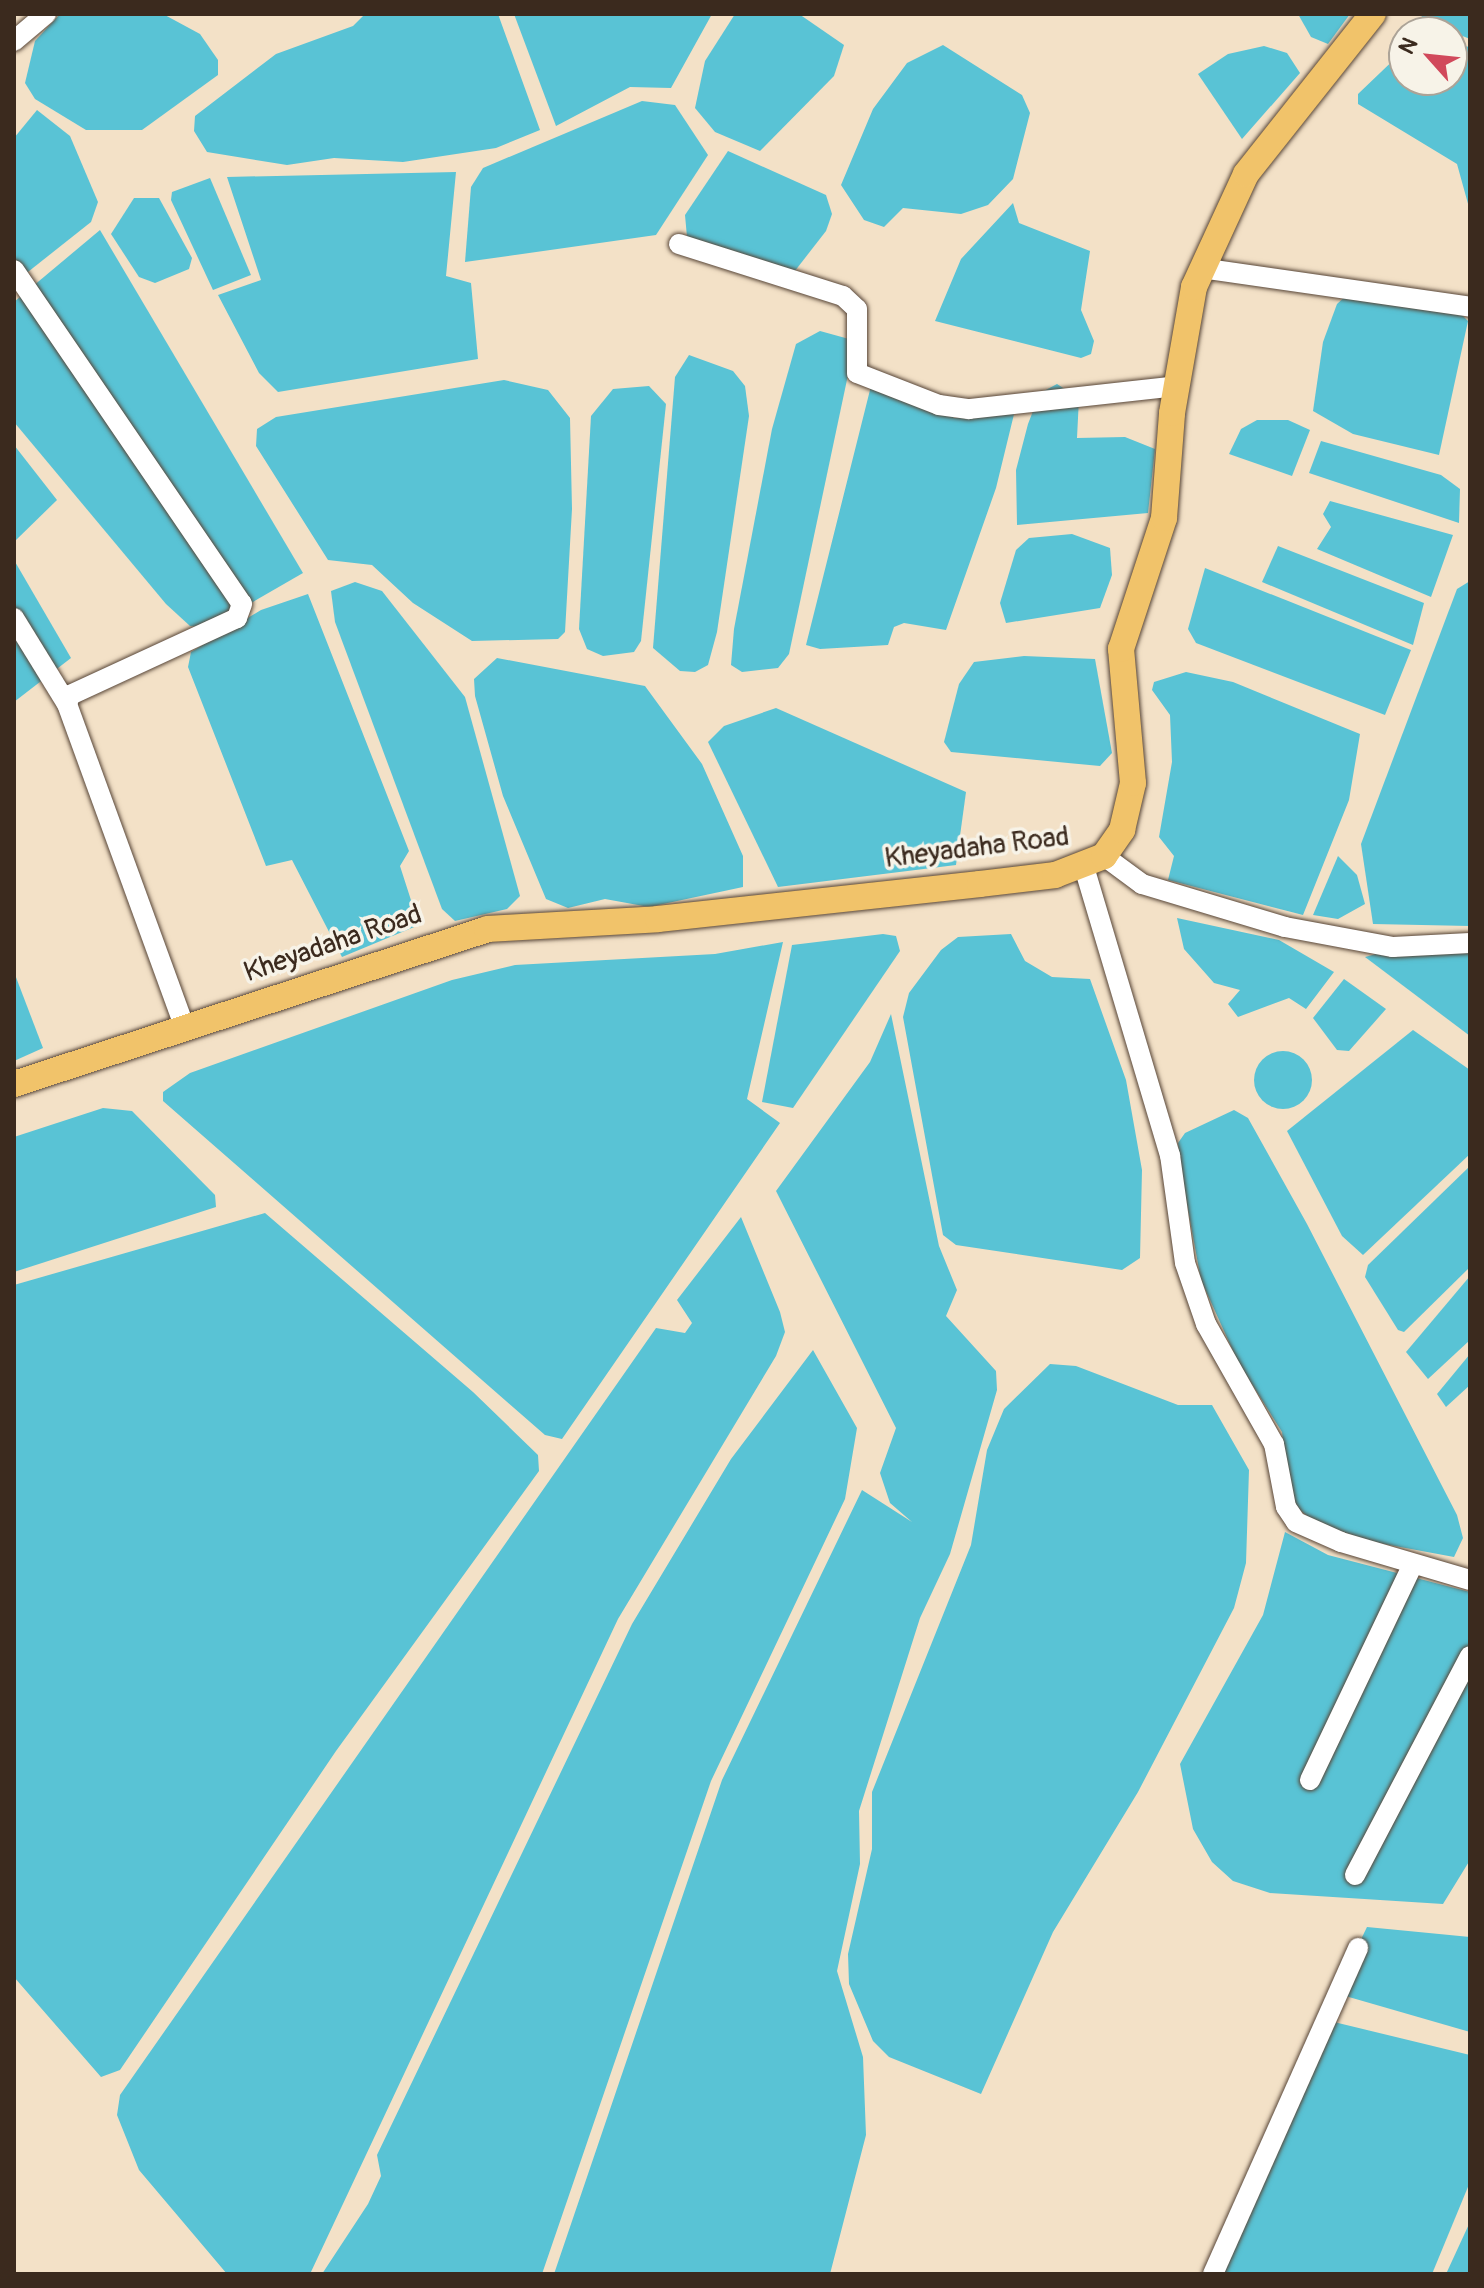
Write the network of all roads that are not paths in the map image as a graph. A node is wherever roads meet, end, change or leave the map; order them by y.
1 (46, 14) edge
2 (1373, 14) edge
3 (14, 41) edge
4 (679, 244) dead end
5 (1201, 268) junction
6 (14, 270) edge
7 (1470, 307) edge
8 (1176, 386) junction
9 (14, 618) edge
10 (67, 704) junction
11 (1102, 874) junction
12 (1470, 943) edge
13 (185, 1028) junction
14 (14, 1084) edge
15 (1413, 1564) junction
16 (1470, 1580) edge
17 (1470, 1656) edge
18 (1310, 1780) dead end
19 (1355, 1875) dead end
20 (1358, 1948) dead end
21 (1213, 2274) edge

1 - 3 street
2 - 5 main road, Kheyadaha Road
4 - 8 street
5 - 7 street
5 - 8 main road, Kheyadaha Road
6 - 10 street
8 - 11 main road, Kheyadaha Road
9 - 10 street
10 - 13 street
11 - 12 street
11 - 13 main road, Kheyadaha Road
11 - 15 street
13 - 14 main road, Kheyadaha Road
15 - 16 street
15 - 18 street
17 - 19 street
20 - 21 street

